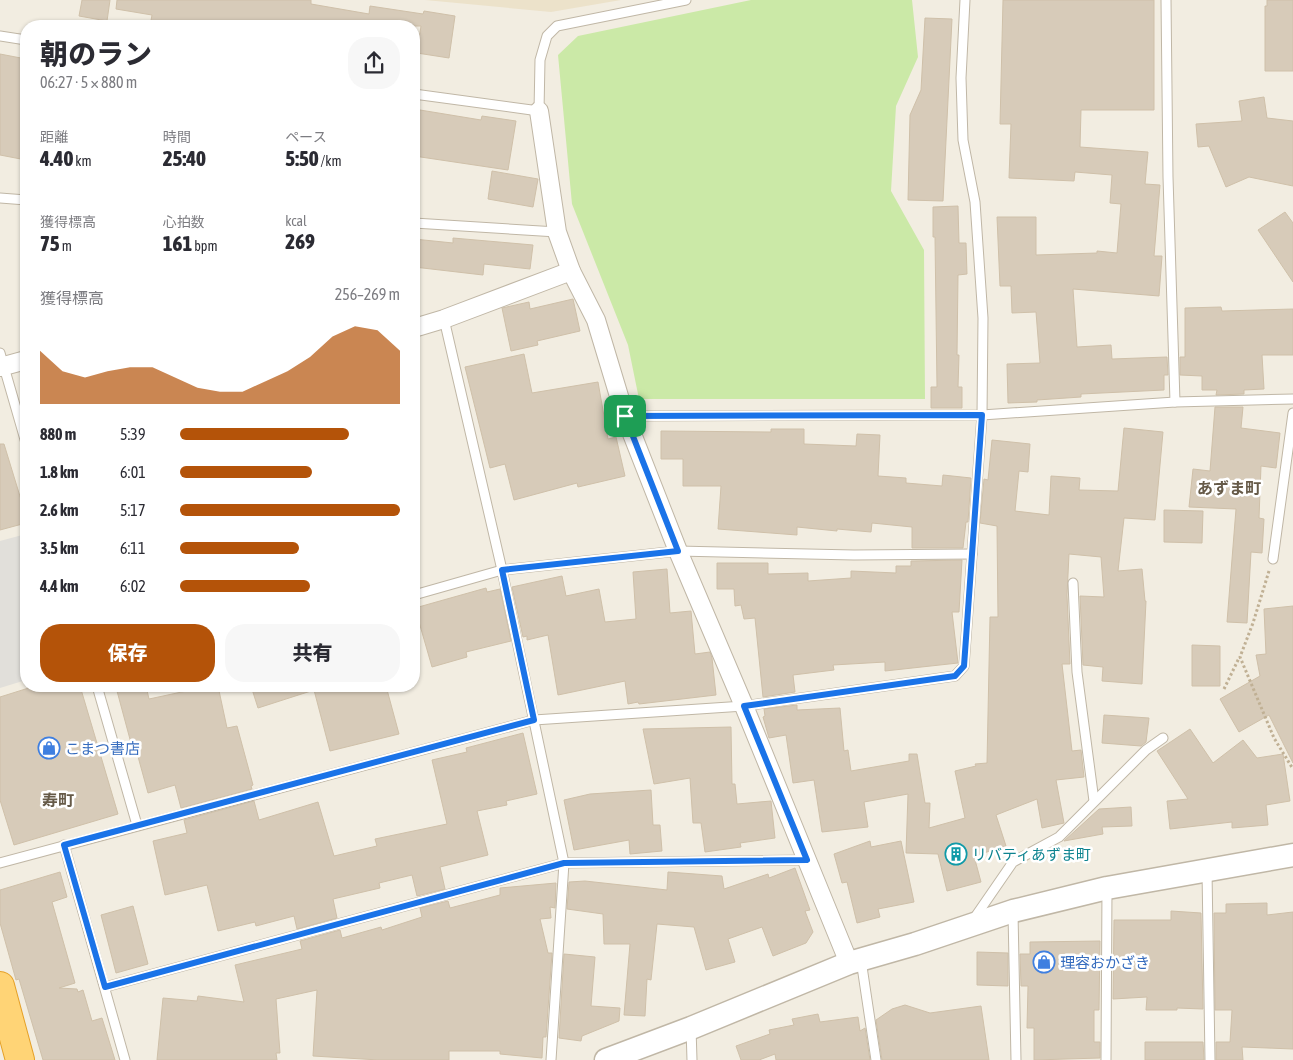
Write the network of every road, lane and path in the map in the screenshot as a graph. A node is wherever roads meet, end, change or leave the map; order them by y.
1 (686, 0) edge
2 (966, 0) edge
3 (1166, 0) edge
4 (0, 36) edge
5 (20, 39) edge
6 (420, 95) edge
7 (539, 112) junction
8 (0, 198) edge
9 (20, 200) edge
10 (420, 222) edge
11 (557, 232) junction
12 (571, 270) junction
13 (444, 319) junction
14 (420, 326) edge
15 (20, 360) edge
16 (1, 362) edge
17 (1293, 399) edge
18 (1174, 402) junction
19 (1293, 413) edge
20 (982, 415) junction
21 (625, 416) junction
22 (20, 424) edge
23 (678, 551) junction
24 (972, 554) junction
25 (1273, 559) joint
26 (502, 570) junction
27 (1073, 582) dead end
28 (420, 593) edge
29 (1240, 657) junction
30 (1224, 689) dead end
31 (99, 692) edge
32 (744, 706) junction
33 (534, 720) junction
34 (1163, 738) dead end
35 (1293, 769) edge
36 (1094, 801) junction
37 (137, 826) junction
38 (64, 845) junction
39 (1293, 855) edge
40 (807, 860) junction
41 (0, 863) edge
42 (564, 863) junction
43 (1207, 871) junction
44 (1107, 888) junction
45 (1013, 911) junction
46 (968, 926) junction
47 (855, 962) junction
48 (0, 986) edge
49 (105, 987) junction
50 (691, 1028) junction
51 (20, 1060) edge
52 (125, 1060) edge
53 (551, 1060) edge
54 (606, 1060) edge
55 (692, 1060) edge
56 (876, 1060) edge
57 (1016, 1060) edge
58 (1106, 1060) edge
59 (1210, 1060) edge

1 - 7 lane
2 - 20 lane
3 - 18 lane
4 - 5 lane
6 - 7 lane
7 - 11 street
8 - 9 lane
10 - 11 lane
11 - 12 street
12 - 13 street
12 - 21 street
13 - 14 street
13 - 26 lane
15 - 16 street
16 - 22 lane
17 - 18 lane
18 - 20 lane
19 - 25 lane
20 - 21 lane
20 - 24 lane
21 - 23 street
23 - 24 lane
23 - 26 lane
23 - 32 street
24 - 32 lane
25 - 29 path
26 - 28 lane
26 - 33 lane
27 - 36 lane
29 - 30 path
29 - 35 path
31 - 37 lane
32 - 33 lane
32 - 40 street
33 - 37 lane
33 - 42 lane
34 - 36 lane
36 - 46 lane
37 - 38 lane
38 - 41 lane
38 - 49 lane
39 - 43 street
40 - 42 lane
40 - 47 street
42 - 49 lane
42 - 53 lane
43 - 44 street
43 - 59 lane
44 - 45 street
44 - 58 lane
45 - 46 street
45 - 57 lane
46 - 47 street
47 - 50 street
47 - 56 lane
48 - 51 highway
49 - 52 lane
50 - 54 street
50 - 55 lane

